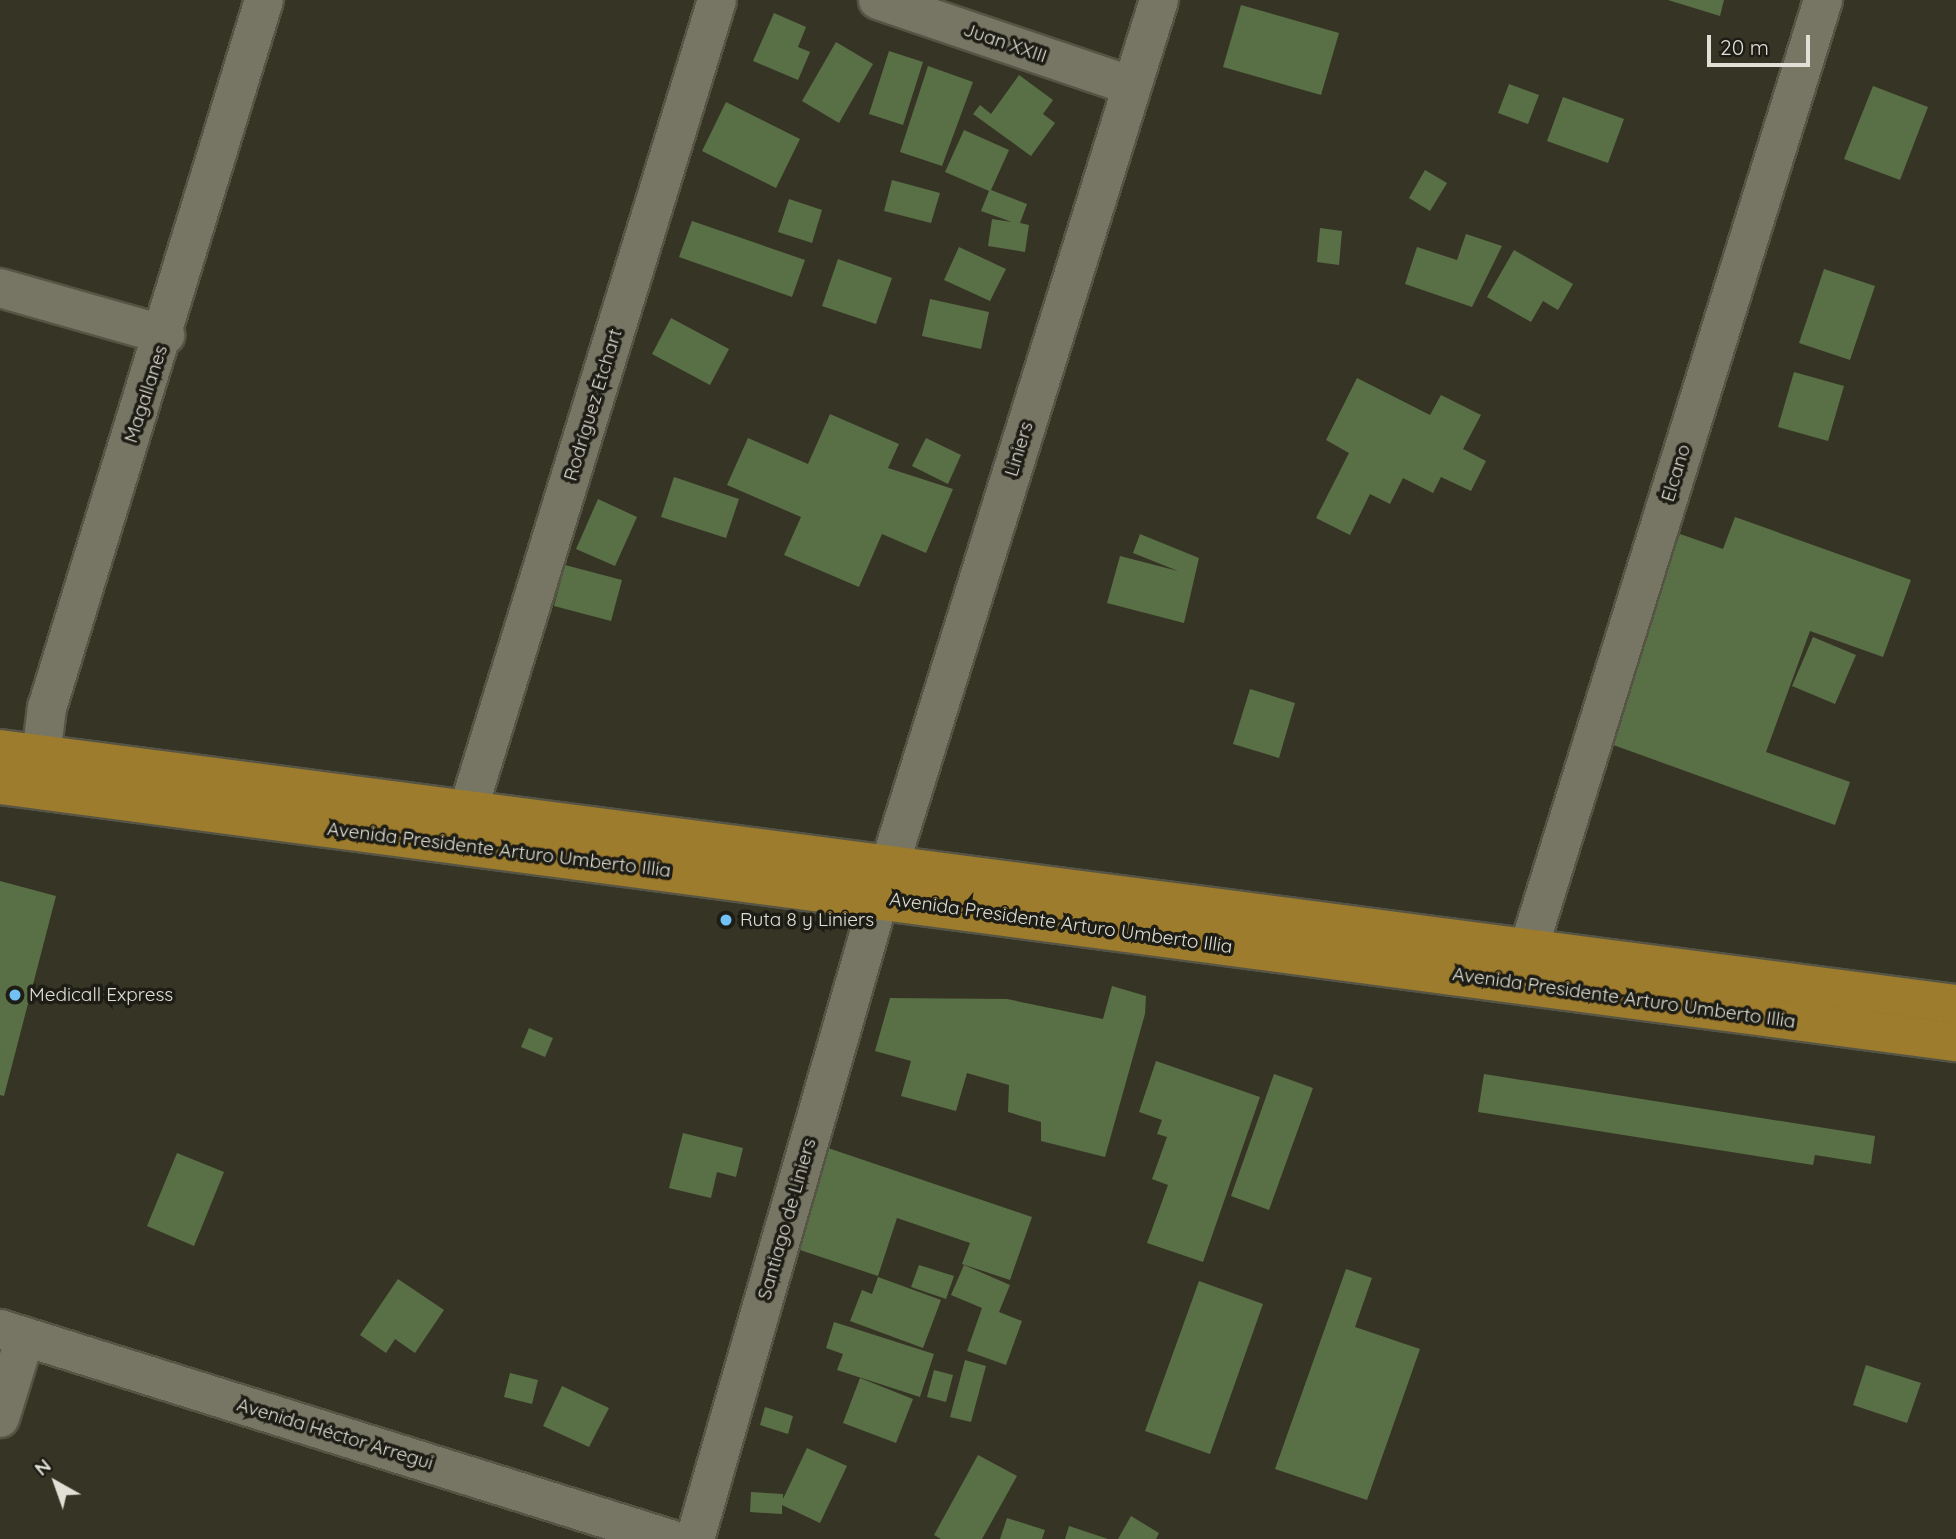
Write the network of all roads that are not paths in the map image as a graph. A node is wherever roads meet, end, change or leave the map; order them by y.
1 (264, 0) edge
2 (717, 0) edge
3 (878, 0) edge
4 (1159, 0) edge
5 (1823, 0) edge
6 (1132, 86) junction
7 (0, 289) edge
8 (165, 335) junction
9 (0, 749) edge
10 (26, 776) edge
11 (468, 810) junction
12 (884, 882) junction
13 (1529, 947) junction
14 (1956, 1004) edge
15 (1956, 1042) edge
16 (13, 1333) edge
17 (0, 1418) edge
18 (670, 1539) edge
19 (695, 1539) edge

1 - 8 street, Magallanes
2 - 11 street, Rodríguez Etchart
3 - 6 street, Juan XXIII
4 - 6 street, Liniers
5 - 13 street, Elcano
6 - 12 street, Liniers
7 - 8 street
8 - 10 street, Magallanes
9 - 10 main road, Avenida Presidente Arturo Umberto Illia
10 - 11 main road, Avenida Presidente Arturo Umberto Illia
10 - 12 main road, Avenida Presidente Arturo Umberto Illia
11 - 12 main road, Avenida Presidente Arturo Umberto Illia
12 - 13 main road, Avenida Presidente Arturo Umberto Illia
12 - 15 main road, Avenida Presidente Arturo Umberto Illia
12 - 19 street, Santiago de Liniers
13 - 14 main road, Avenida Presidente Arturo Umberto Illia
16 - 17 street
16 - 18 street, Avenida Héctor Arregui

